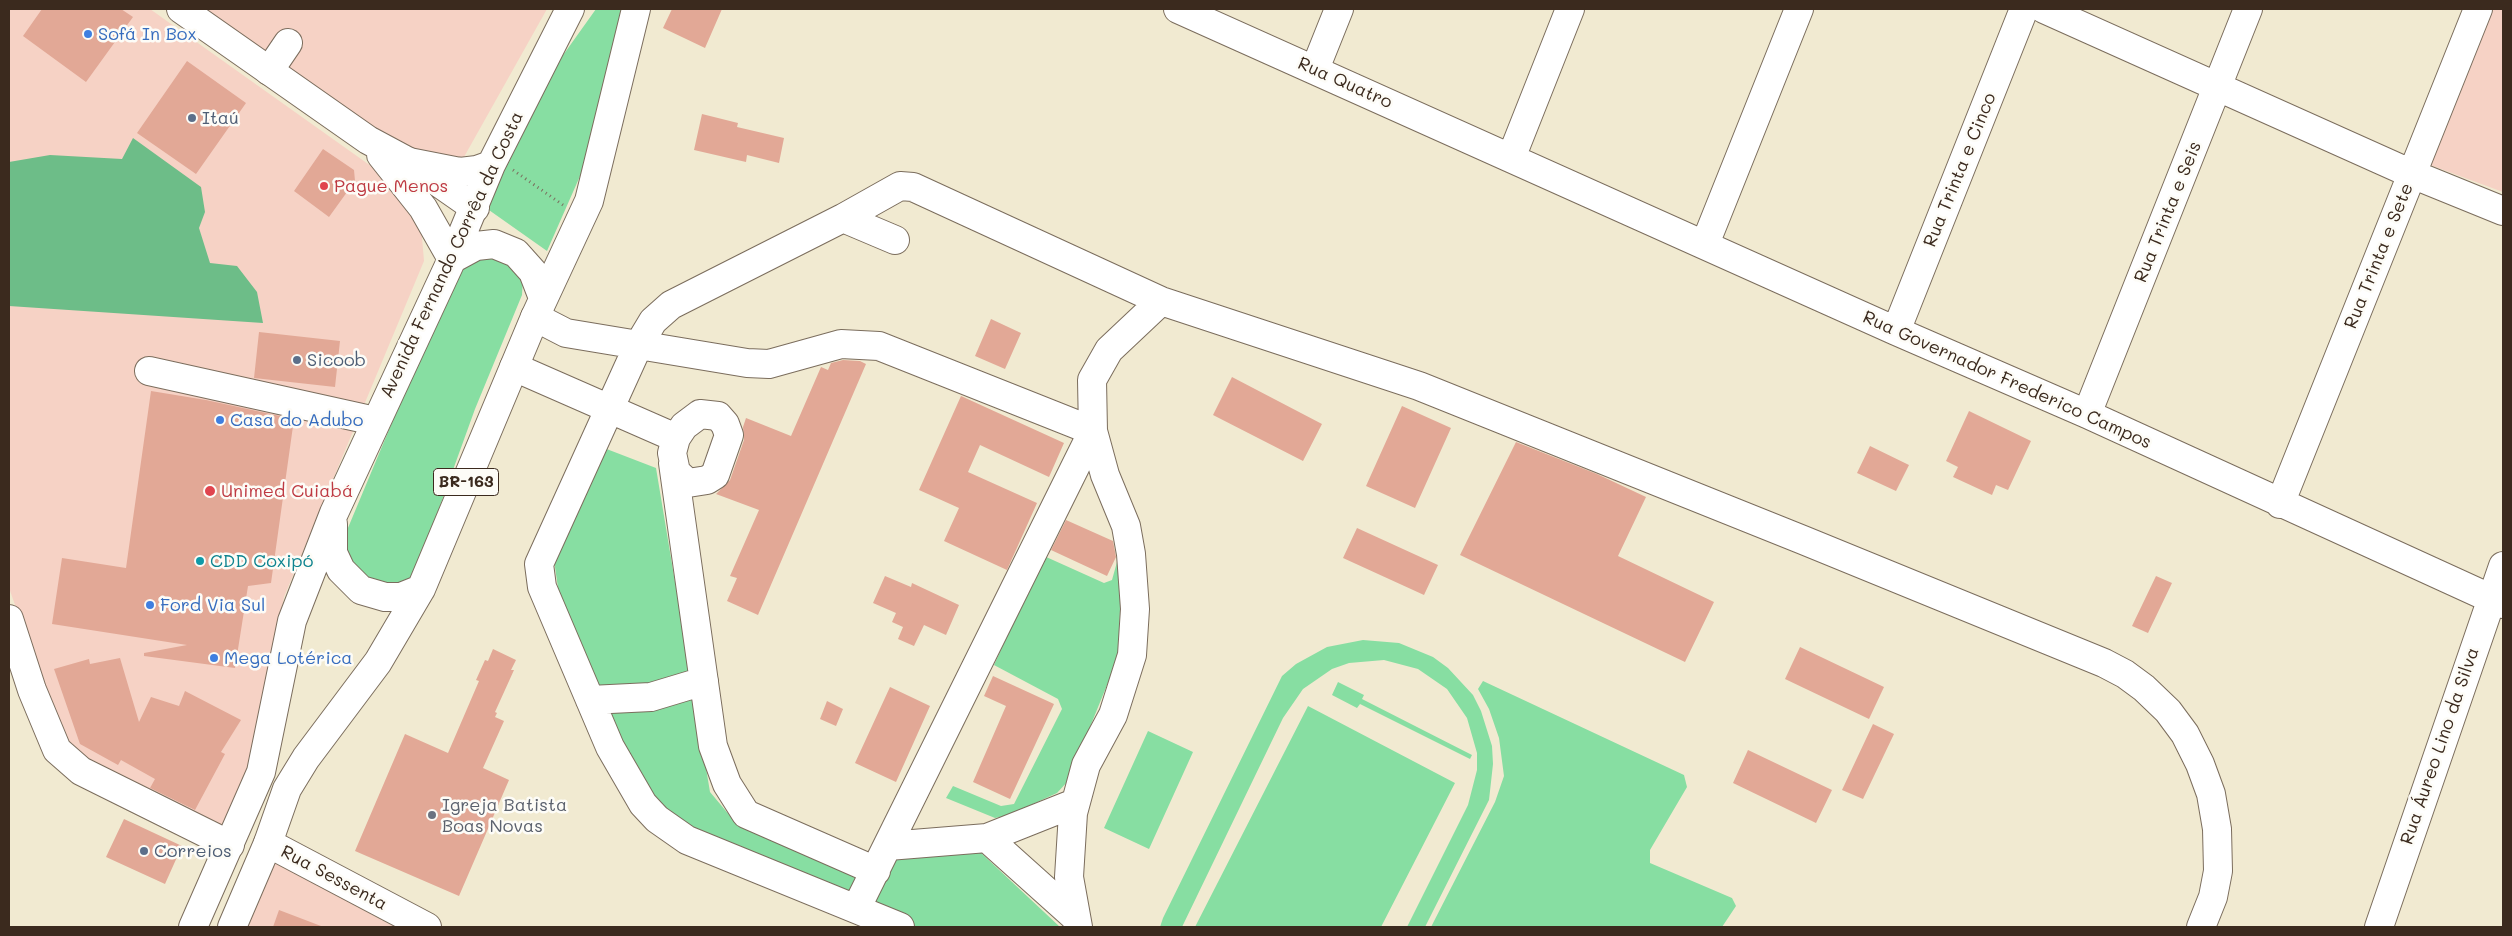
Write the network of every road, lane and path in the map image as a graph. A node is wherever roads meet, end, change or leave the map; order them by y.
1 (181, 9) edge
2 (570, 9) edge
3 (636, 9) edge
4 (1178, 9) edge
5 (1339, 9) edge
6 (1570, 9) edge
7 (1799, 9) edge
8 (2024, 9) edge
9 (2044, 9) edge
10 (2248, 9) edge
11 (2478, 9) edge
12 (288, 43) dead end
13 (1315, 69) junction
14 (269, 71) junction
15 (2219, 87) junction
16 (368, 140) junction
17 (1510, 158) junction
18 (409, 162) junction
19 (501, 167) junction
20 (2412, 174) junction
21 (564, 206) dead end
22 (475, 208) junction
23 (2503, 211) edge
24 (843, 218) junction
25 (895, 240) dead end
26 (1705, 244) junction
27 (516, 253) junction
28 (452, 259) junction
29 (1161, 301) junction
30 (539, 307) junction
31 (1896, 332) junction
32 (638, 346) junction
33 (514, 368) junction
34 (149, 371) dead end
35 (610, 410) junction
36 (2087, 414) junction
37 (376, 421) junction
38 (1093, 431) junction
39 (2280, 504) junction
40 (334, 513) junction
41 (2503, 566) edge
42 (421, 589) junction
43 (2497, 602) edge
44 (9, 619) edge
45 (704, 681) junction
46 (590, 700) junction
47 (1076, 803) junction
48 (987, 838) junction
49 (268, 843) junction
50 (230, 845) junction
51 (888, 846) junction
52 (876, 871) junction
53 (856, 909) junction
54 (1076, 922) edge
55 (193, 927) edge
56 (232, 927) edge
57 (427, 927) edge
58 (900, 927) edge
59 (2201, 927) edge
60 (2379, 927) edge

1 - 14 main road
2 - 19 main road, Avenida Fernando Corrêa da Costa
3 - 30 main road, BR-163
4 - 13 main road, Rua Quatro
5 - 13 main road
6 - 17 main road
7 - 26 main road
8 - 31 main road, Rua Trinta e Cinco
9 - 15 main road
10 - 15 main road, Rua Trinta e Seis
11 - 20 main road, Rua Trinta e Sete
12 - 14 main road
13 - 17 main road, Rua Quatro
14 - 16 main road
15 - 20 main road
15 - 36 main road, Rua Trinta e Seis
16 - 18 main road
16 - 28 main road
17 - 26 main road, Rua Governador Frederico Campos
18 - 19 main road
18 - 22 main road
19 - 21 path
19 - 22 main road, Avenida Fernando Corrêa da Costa
20 - 23 main road
20 - 39 main road, Rua Trinta e Sete
22 - 27 main road
22 - 28 main road, Avenida Fernando Corrêa da Costa
24 - 25 main road
24 - 29 main road
24 - 32 main road
26 - 31 main road, Rua Governador Frederico Campos
27 - 28 main road
27 - 30 main road
28 - 37 main road, Avenida Fernando Corrêa da Costa
29 - 38 main road
29 - 59 main road
30 - 32 main road
30 - 33 main road, BR-163
31 - 36 main road, Rua Governador Frederico Campos
32 - 35 main road
32 - 38 main road
33 - 35 main road
33 - 42 main road, BR-163
34 - 37 main road
35 - 45 main road
35 - 46 main road
36 - 39 main road, Rua Governador Frederico Campos
37 - 40 main road, Avenida Fernando Corrêa da Costa
38 - 47 main road
38 - 51 main road
39 - 43 main road, Rua Governador Frederico Campos
40 - 42 main road
40 - 50 main road, Avenida Fernando Corrêa da Costa
41 - 43 main road, Rua Áureo Lino da Silva
42 - 49 main road, BR-163
43 - 60 main road, Rua Áureo Lino da Silva
44 - 50 main road
45 - 46 main road
45 - 52 main road
46 - 53 main road
47 - 48 main road
47 - 54 main road
48 - 51 main road
48 - 54 main road
49 - 56 main road, BR-163
49 - 57 main road, Rua Sessenta
50 - 55 main road, Avenida Fernando Corrêa da Costa
51 - 52 main road
52 - 53 main road
53 - 58 main road

